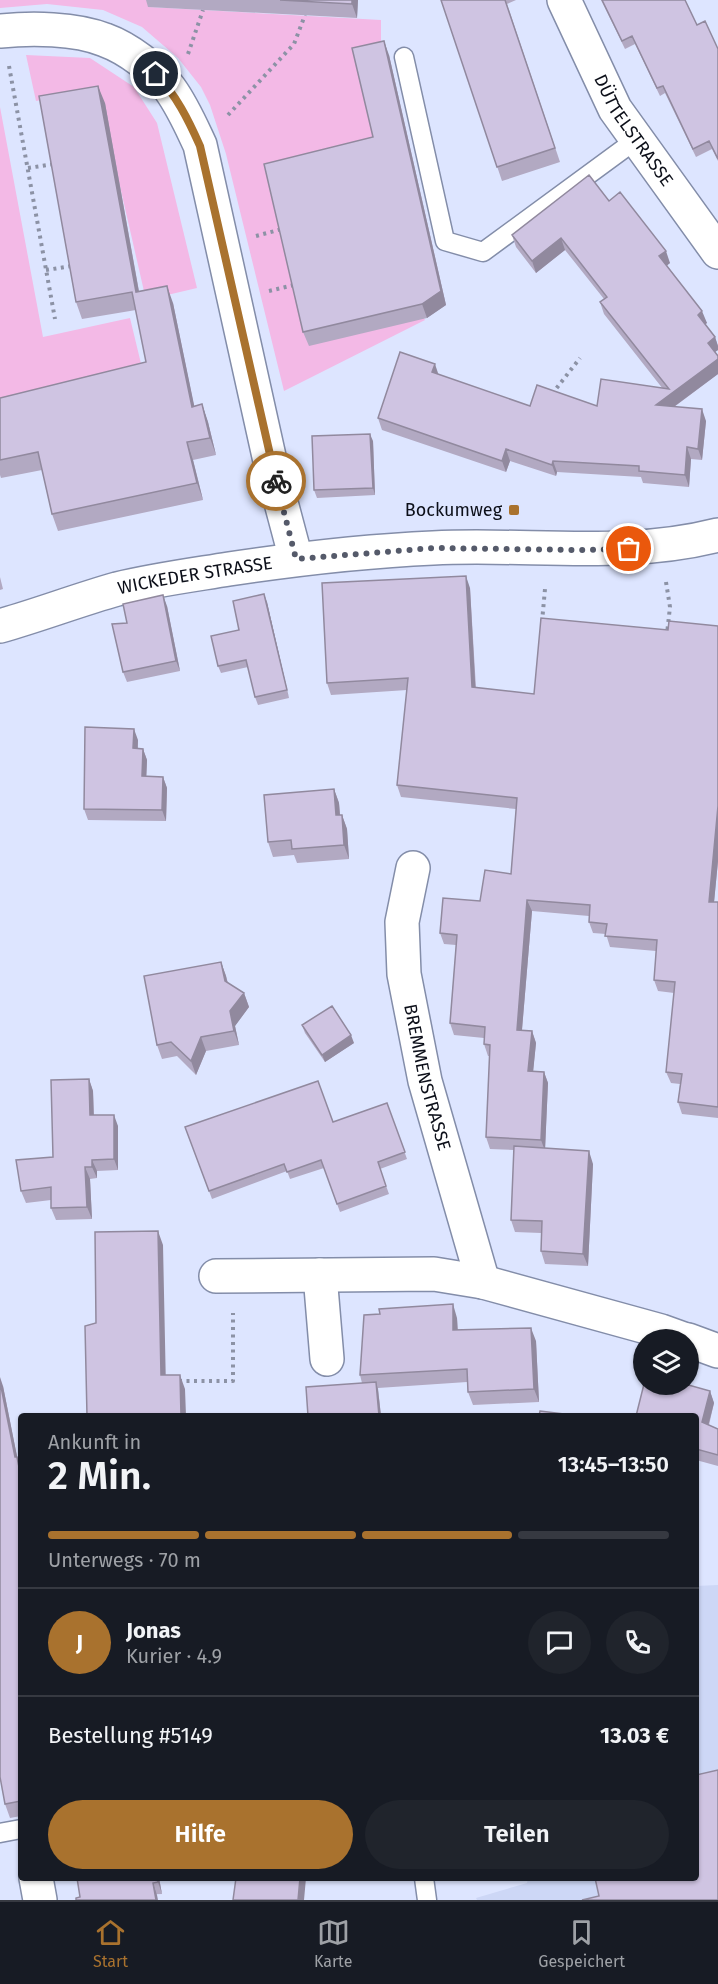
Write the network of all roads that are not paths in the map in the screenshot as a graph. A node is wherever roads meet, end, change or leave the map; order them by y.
1 (564, 0) edge
2 (2, 31) edge
3 (404, 57) dead end
4 (637, 139) junction
5 (718, 252) edge
6 (718, 535) edge
7 (296, 559) junction
8 (0, 626) edge
9 (413, 868) dead end
10 (225, 1275) road end
11 (320, 1275) junction
12 (483, 1282) junction
13 (654, 1329) edge
14 (699, 1344) edge
15 (718, 1351) edge
16 (327, 1359) dead end
17 (18, 1830) edge
18 (0, 1833) edge
19 (37, 1881) edge
20 (424, 1881) edge
21 (40, 1900) edge
22 (427, 1900) edge

1 - 4 street, DÜTTELSTRASSE
2 - 7 street
3 - 4 lane
4 - 5 street, DÜTTELSTRASSE
6 - 7 street, WICKEDER STRASSE
7 - 8 street, WICKEDER STRASSE
9 - 12 street, BREMMENSTRASSE
10 - 11 street
11 - 12 street
11 - 16 street
12 - 13 street
14 - 15 street
17 - 18 lane
19 - 21 street
20 - 22 lane

